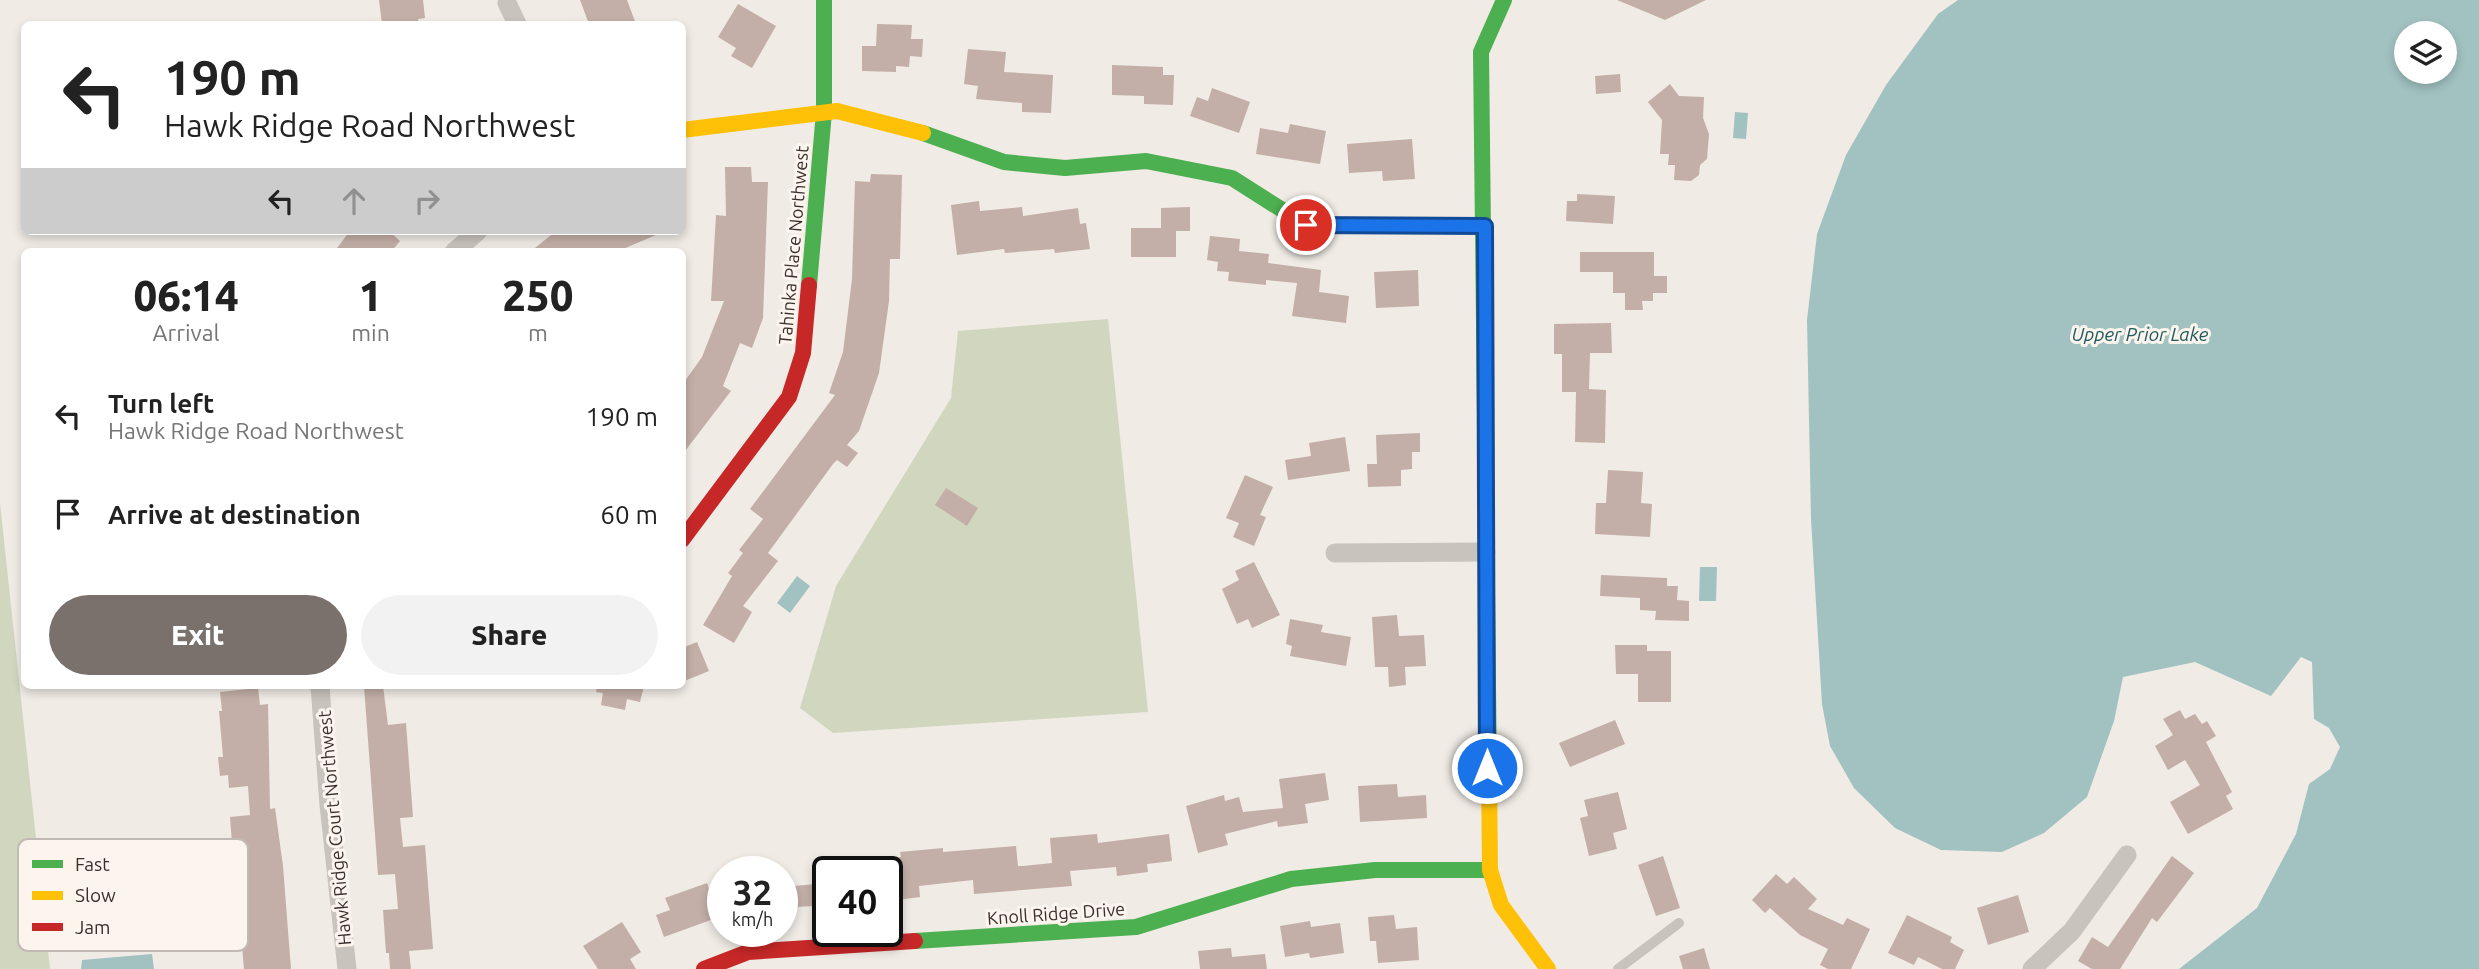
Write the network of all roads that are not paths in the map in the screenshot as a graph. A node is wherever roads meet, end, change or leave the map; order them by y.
1 (824, 0) edge
2 (1504, 0) edge
3 (508, 3) dead end
4 (516, 21) edge
5 (824, 112) junction
6 (686, 129) edge
7 (1485, 226) junction
8 (473, 235) edge
9 (459, 248) edge
10 (686, 535) edge
11 (1486, 552) junction
12 (1335, 553) dead end
13 (320, 689) edge
14 (2127, 856) dead end
15 (1490, 870) junction
16 (1679, 923) dead end
17 (347, 969) edge
18 (705, 969) edge
19 (1548, 969) edge
20 (1618, 969) edge
21 (2032, 969) edge

1 - 5 street, Tahinka Place Northwest
2 - 7 street
3 - 4 street
5 - 6 street
5 - 7 street
5 - 10 street, Tahinka Place Northwest
7 - 11 street
8 - 9 street
11 - 12 street
11 - 15 street
13 - 17 street, Hawk Ridge Court Northwest
14 - 21 street
15 - 18 street, Knoll Ridge Drive
15 - 19 street
16 - 20 lane

